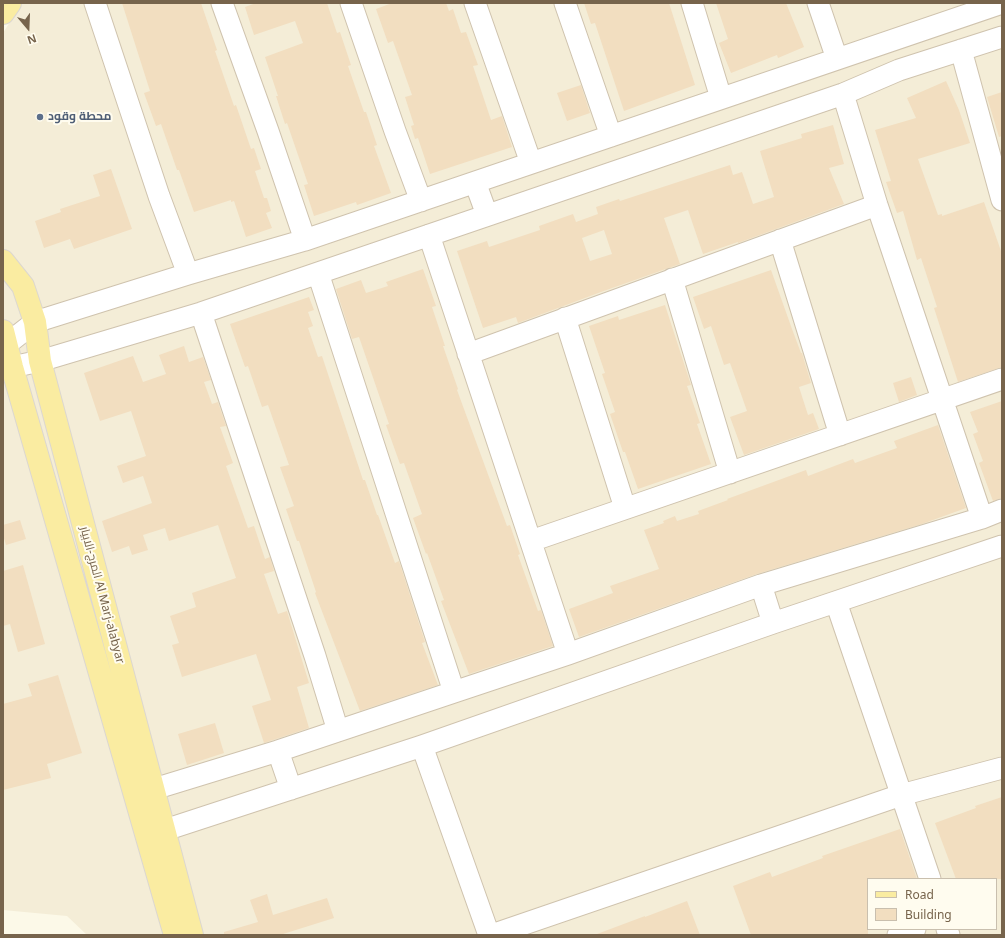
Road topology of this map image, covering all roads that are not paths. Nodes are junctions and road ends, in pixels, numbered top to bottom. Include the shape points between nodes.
1 (10, 3) edge
2 (95, 3) edge
3 (222, 3) edge
4 (351, 3) edge
5 (475, 3) edge
6 (565, 3) edge
7 (692, 3) edge
8 (818, 3) edge
9 (1002, 3) edge
10 (3, 13) edge
11 (1002, 37) edge
12 (891, 41) junction
13 (961, 50) junction
14 (837, 59) junction
15 (899, 70) junction
16 (843, 94) junction
17 (721, 98) junction
18 (612, 136) junction
19 (530, 164) junction
20 (475, 182) junction
21 (421, 200) junction
22 (1002, 200) edge
23 (877, 204) junction
24 (488, 216) junction
25 (429, 235) junction
26 (305, 240) junction
27 (780, 240) junction
28 (3, 261) edge
29 (318, 273) junction
30 (188, 274) junction
31 (672, 279) junction
32 (201, 313) junction
33 (565, 318) junction
34 (35, 322) junction
35 (5, 338) edge
36 (468, 354) junction
37 (40, 361) junction
38 (12, 367) junction
39 (1002, 380) edge
40 (942, 400) junction
41 (840, 435) junction
42 (730, 473) junction
43 (625, 508) junction
44 (1002, 510) edge
45 (982, 518) junction
46 (531, 541) junction
47 (1002, 546) edge
48 (761, 585) junction
49 (836, 602) junction
50 (773, 623) junction
51 (568, 654) junction
52 (454, 692) junction
53 (338, 731) junction
54 (422, 746) junction
55 (278, 751) junction
56 (1002, 768) edge
57 (154, 789) junction
58 (291, 789) junction
59 (901, 795) junction
60 (165, 830) junction
61 (930, 878) edge
62 (911, 930) edge
63 (174, 935) edge
64 (192, 935) edge
65 (491, 935) edge
66 (898, 935) edge

1 - 10 main road
2 - 30 street via 158,196
3 - 26 street
4 - 21 street
5 - 19 street
6 - 18 street
7 - 17 street
8 - 14 street
9 - 12 street
11 - 13 street
12 - 14 street
12 - 15 street
13 - 15 street
13 - 22 street
14 - 17 street
15 - 16 street
16 - 23 street
16 - 24 street
17 - 18 street
18 - 19 street
19 - 20 street
20 - 21 street
20 - 24 street
21 - 26 street
23 - 27 street
23 - 40 street
24 - 25 street
25 - 29 street
25 - 36 street
26 - 30 street
27 - 31 street
27 - 41 street
28 - 34 main road, المرج-الابيار Al Marj-alabyar via 23,286
29 - 32 street
29 - 52 street
30 - 34 street
31 - 33 street
31 - 42 street
32 - 37 street
32 - 53 street
33 - 36 street
33 - 43 street
34 - 35 street
34 - 37 main road, المرج-الابيار Al Marj-alabyar
35 - 38 main road, المرج-الابيار Al Marj-alabyar
36 - 46 street
37 - 38 street
37 - 57 main road, المرج-الابيار Al Marj-alabyar
38 - 63 main road, المرج-الابيار Al Marj-alabyar
39 - 40 street
40 - 41 street
40 - 45 street
41 - 42 street
42 - 43 street
43 - 46 street
44 - 45 street
45 - 48 street
46 - 51 street
47 - 49 street
48 - 50 street
48 - 51 street
49 - 50 street
49 - 59 street
50 - 54 street
51 - 52 street
52 - 53 street
53 - 55 street
54 - 58 street
54 - 65 street
55 - 57 street
55 - 58 street
56 - 59 street
57 - 60 main road, المرج-الابيار Al Marj-alabyar
58 - 60 street
59 - 61 street
59 - 65 street
60 - 64 main road, المرج-الابيار Al Marj-alabyar
62 - 66 street

